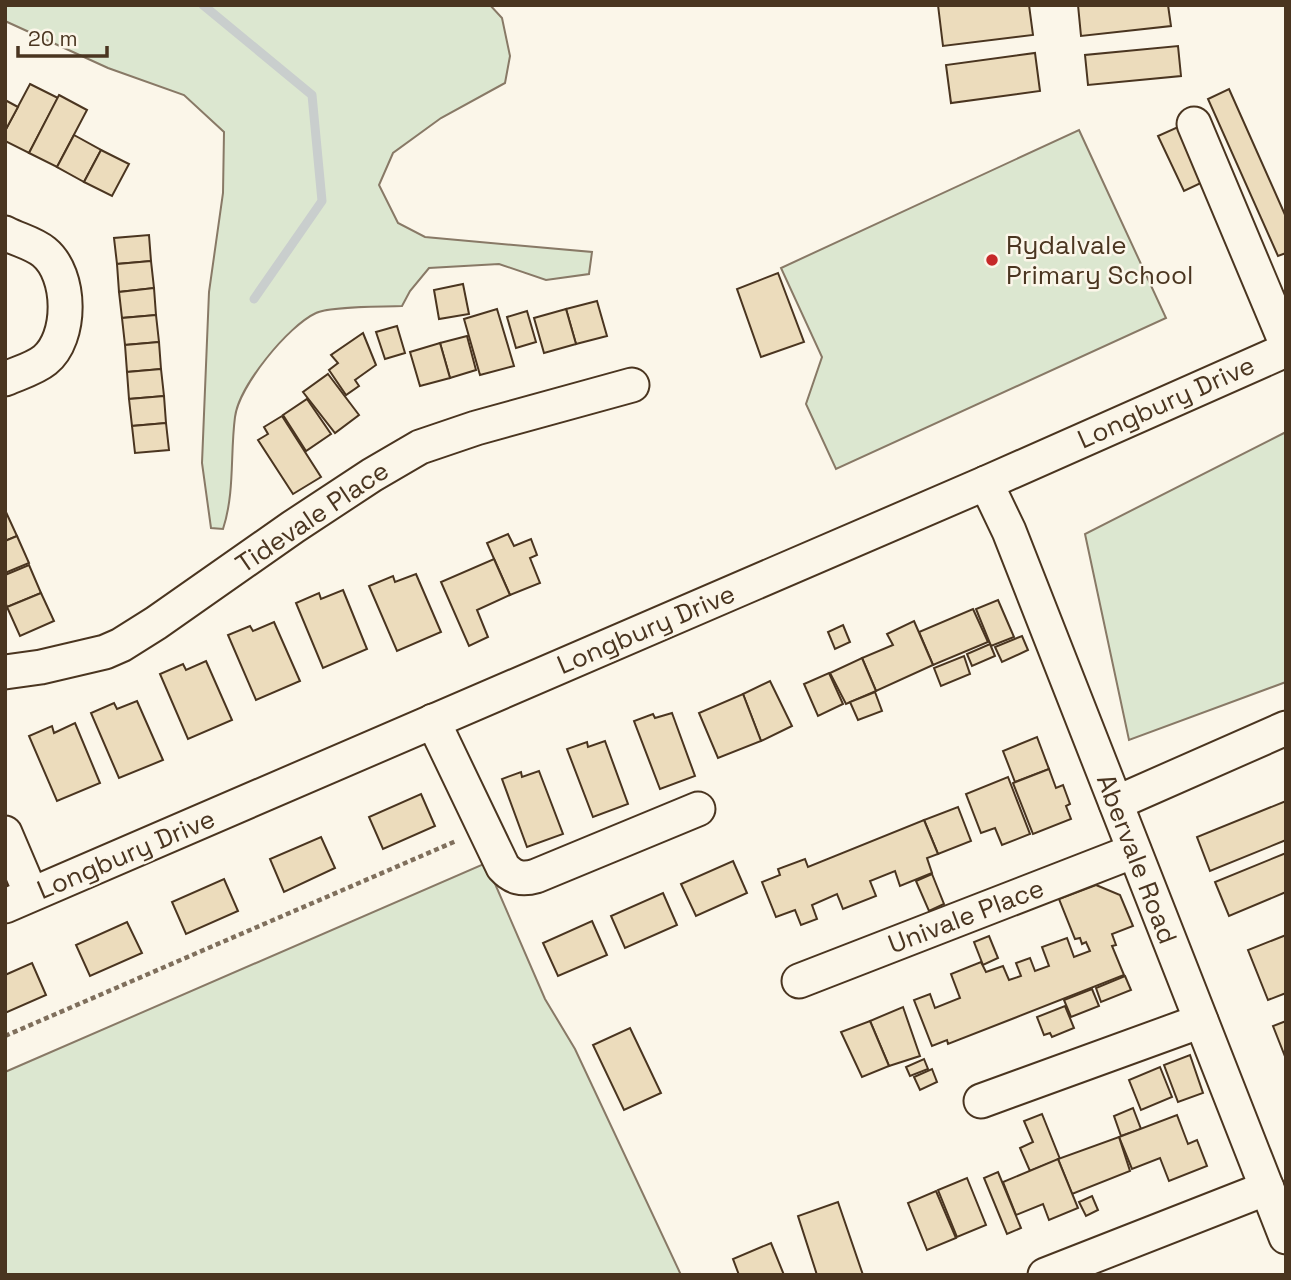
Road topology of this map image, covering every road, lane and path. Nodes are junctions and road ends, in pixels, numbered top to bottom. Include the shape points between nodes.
1 (1194, 124) dead end
2 (5, 233) edge
3 (1286, 343) edge
4 (1286, 350) edge
5 (5, 379) edge
6 (632, 384) dead end
7 (986, 482) junction
8 (5, 672) edge
9 (433, 721) junction
10 (1286, 728) edge
11 (1116, 803) junction
12 (698, 809) dead end
13 (486, 828) junction
14 (5, 833) edge
15 (1134, 851) junction
16 (18, 900) edge
17 (799, 981) dead end
18 (1201, 1021) junction
19 (5, 1036) edge
20 (981, 1101) dead end
21 (1267, 1188) junction
22 (1286, 1237) edge
23 (1045, 1275) edge

1 - 3 street
2 - 5 street via 47,254 60,273 65,316 55,350 43,362
4 - 7 street, Longbury Drive
6 - 8 street, Tidevale Place via 420,447 121,645
7 - 9 street, Longbury Drive
7 - 11 street, Abervale Road
9 - 13 street
9 - 16 street, Longbury Drive
10 - 11 street
11 - 15 street, Abervale Road
12 - 13 street via 524,879 503,867
13 - 19 path
14 - 16 street
15 - 17 street, Univale Place
15 - 18 street, Abervale Road
18 - 20 street
18 - 21 street, Abervale Road
21 - 22 street, Abervale Road
21 - 23 street

